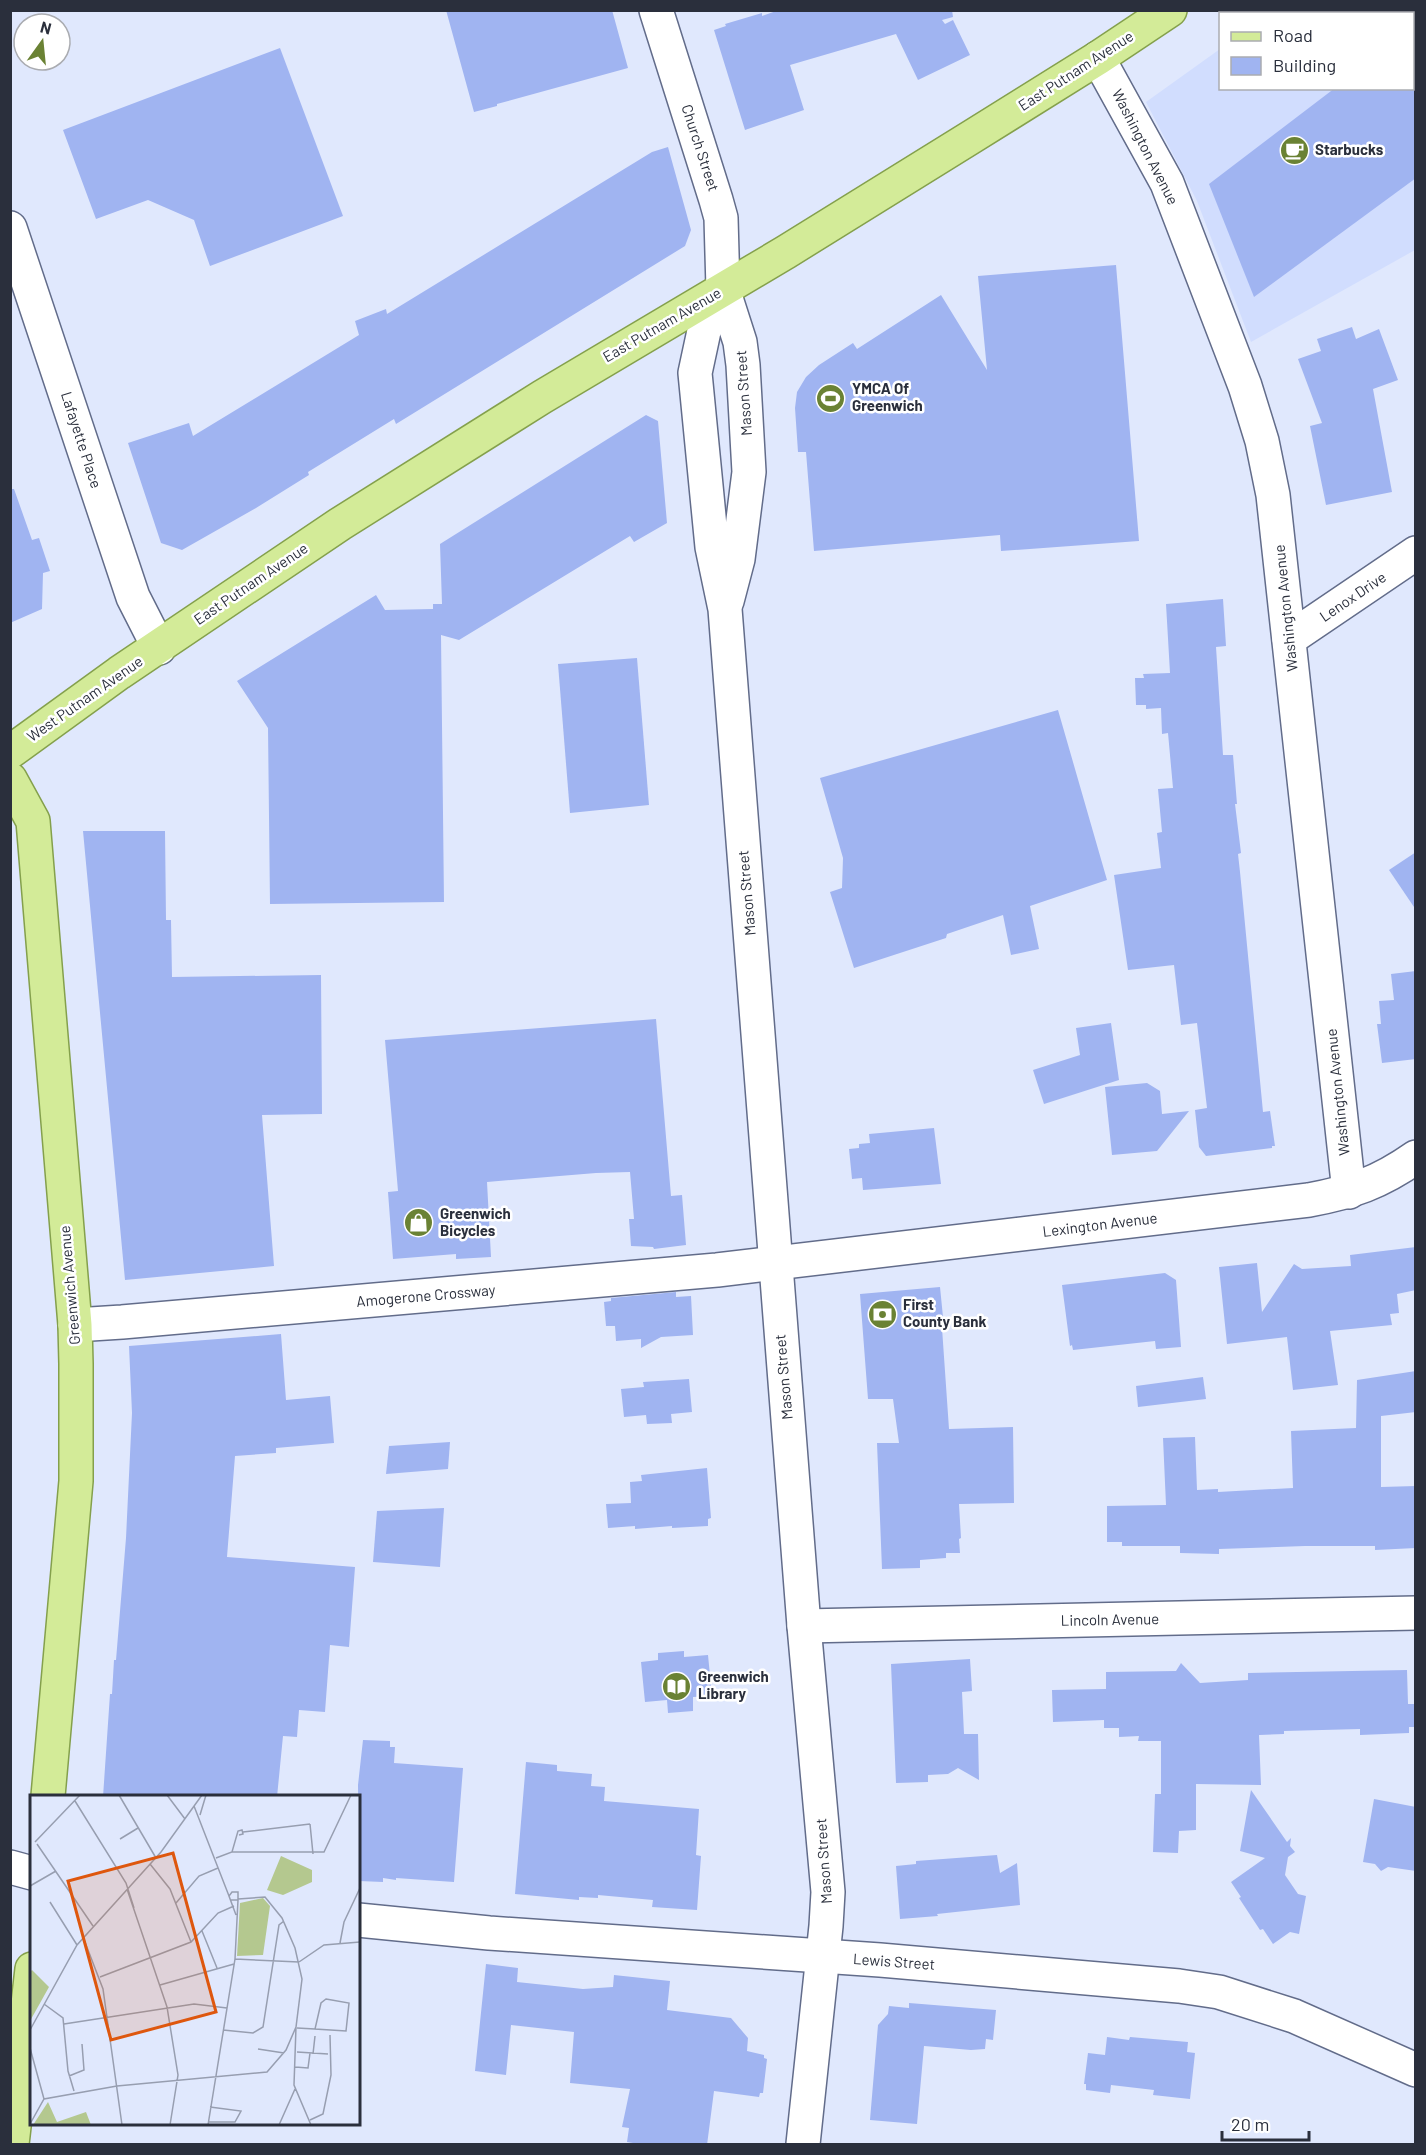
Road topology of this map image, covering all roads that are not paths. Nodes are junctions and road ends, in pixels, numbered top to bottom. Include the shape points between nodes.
1 (656, 10) edge
2 (1170, 10) edge
3 (1098, 58) junction
4 (10, 228) edge
5 (723, 289) junction
6 (1416, 553) edge
7 (725, 609) junction
8 (1289, 639) junction
9 (159, 648) junction
10 (10, 752) edge
11 (10, 779) edge
12 (1416, 1157) edge
13 (1349, 1192) junction
14 (776, 1263) junction
15 (75, 1325) junction
16 (1416, 1613) edge
17 (804, 1626) junction
18 (48, 1795) edge
19 (10, 1867) edge
20 (30, 1873) edge
21 (360, 1920) edge
22 (823, 1957) junction
23 (30, 1987) edge
24 (1416, 2070) edge
25 (12, 2145) edge
26 (803, 2145) edge

1 - 5 street, Church Street via 719,209
2 - 3 main road, East Putnam Avenue
3 - 5 main road, East Putnam Avenue
3 - 8 street, Washington Avenue via 1167,183 1245,386 1273,495
4 - 9 street, Lafayette Place via 133,597
5 - 7 street, Mason Street via 740,342 749,472 738,559
5 - 7 street, Mason Street via 704,331 695,373 712,547
5 - 9 main road, East Putnam Avenue via 340,524
6 - 8 street, Lenox Drive
7 - 14 street, Mason Street
8 - 13 street, Washington Avenue
9 - 10 main road, West Putnam Avenue
11 - 15 main road, Greenwich Avenue via 33,820
12 - 13 street, Lexington Avenue via 1382,1179
13 - 14 street, Lexington Avenue via 1309,1200
14 - 15 street, Amogerone Crossway via 564,1285
14 - 17 street, Mason Street
15 - 18 main road, Greenwich Avenue via 76,1481
16 - 17 street, Lincoln Avenue
17 - 22 street, Mason Street via 828,1892
19 - 20 street
21 - 22 street, Lewis Street
22 - 24 street, Lewis Street via 1219,1992 1294,2016
22 - 26 street, Mason Street
23 - 25 main road

